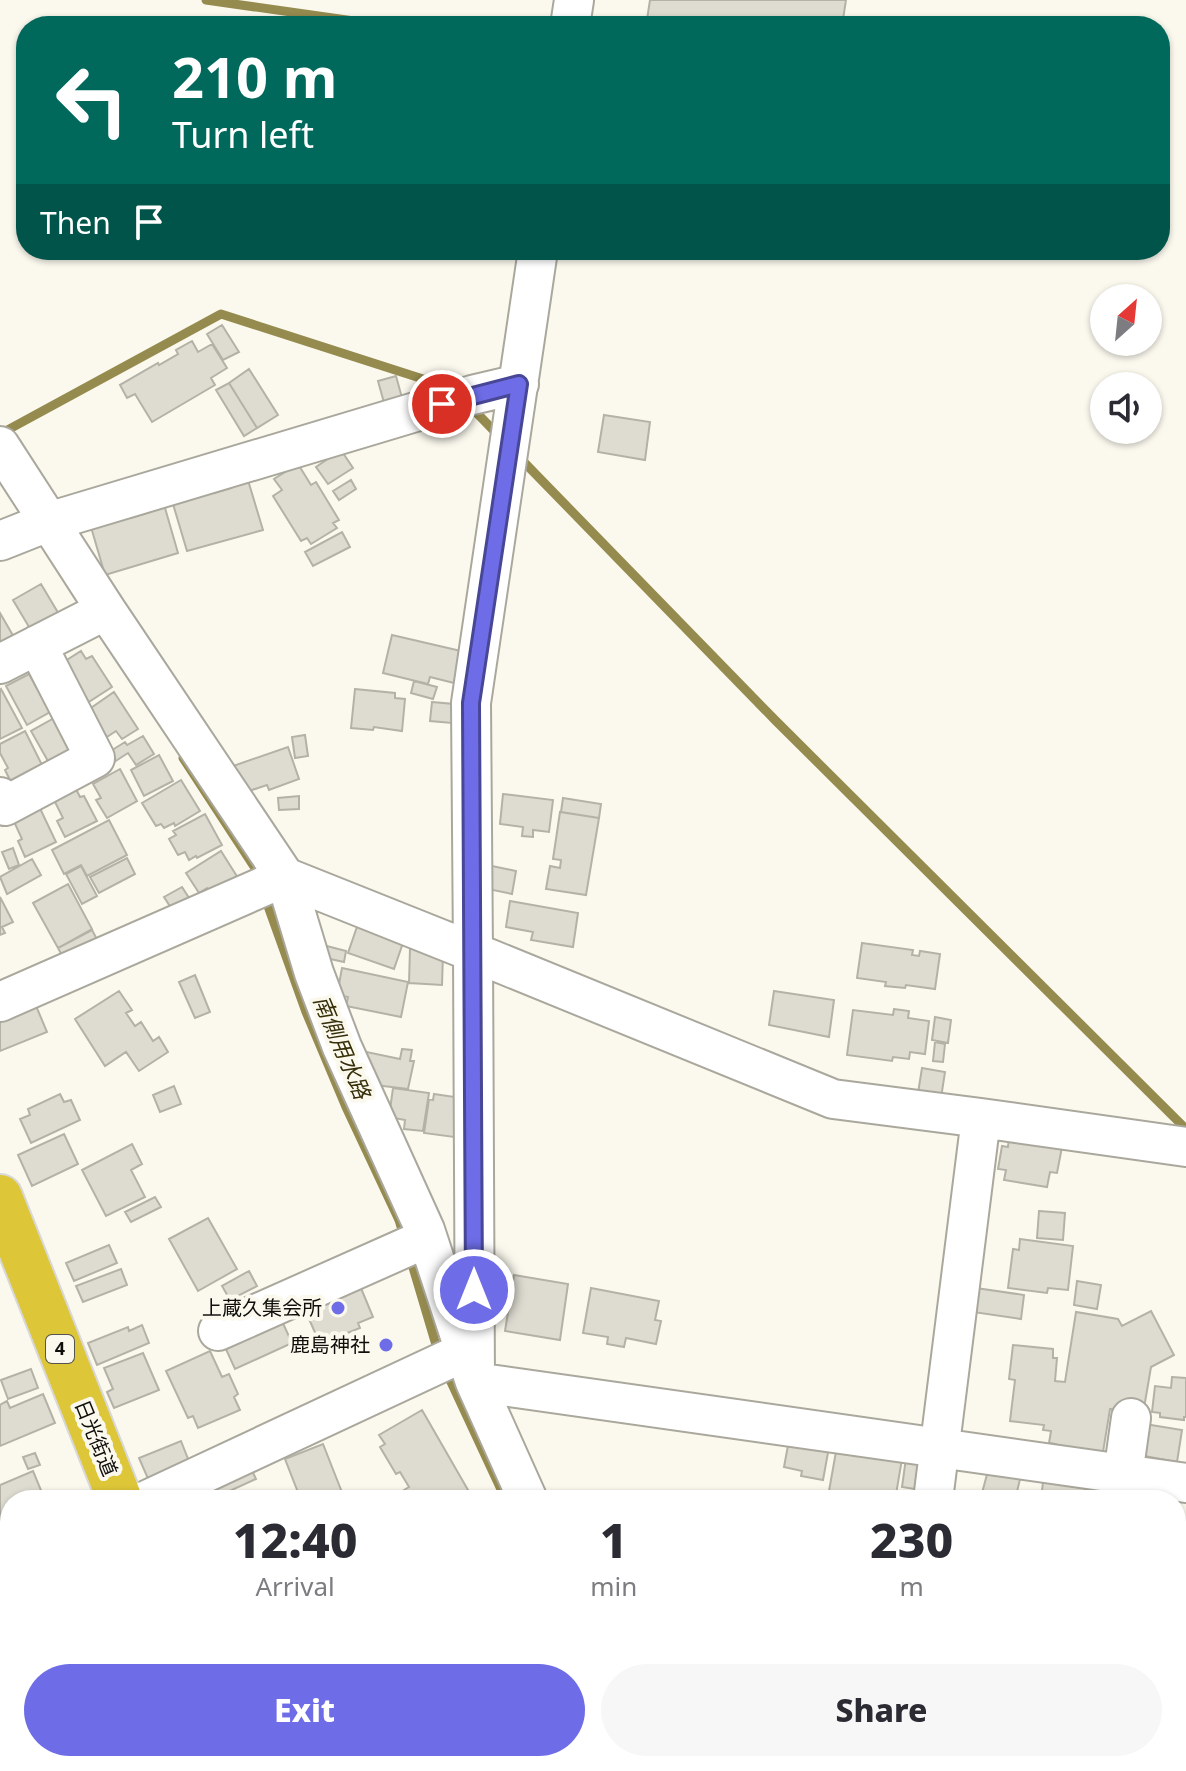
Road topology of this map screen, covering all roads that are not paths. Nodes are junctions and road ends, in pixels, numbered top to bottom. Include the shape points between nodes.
1 (537, 260) edge
2 (519, 384) junction
3 (0, 446) edge
4 (48, 522) junction
5 (0, 541) edge
6 (106, 610) junction
7 (37, 645) junction
8 (0, 664) edge
9 (0, 797) edge
10 (270, 884) junction
11 (473, 952) junction
12 (0, 1002) edge
13 (981, 1118) junction
14 (1186, 1147) edge
15 (0, 1197) edge
16 (412, 1245) junction
17 (218, 1331) dead end
18 (453, 1366) junction
19 (1131, 1418) dead end
20 (940, 1448) junction
21 (1115, 1483) edge
22 (1186, 1483) edge
23 (116, 1490) edge
24 (170, 1490) edge
25 (522, 1490) edge
26 (934, 1490) edge

1 - 2 street
2 - 4 street
2 - 11 street via 471,703
3 - 4 street
4 - 5 street
4 - 6 street
6 - 7 street
6 - 10 street
7 - 8 street
7 - 9 street via 95,758 5,806
10 - 11 street
10 - 12 street
10 - 16 street via 314,973
11 - 13 street via 833,1099
11 - 18 street
13 - 14 street
13 - 20 street
15 - 23 highway, 日光街道 / 4
16 - 17 street
16 - 18 street
18 - 20 street
18 - 24 street
18 - 25 street
19 - 21 street
20 - 21 street
20 - 26 street
21 - 22 street

